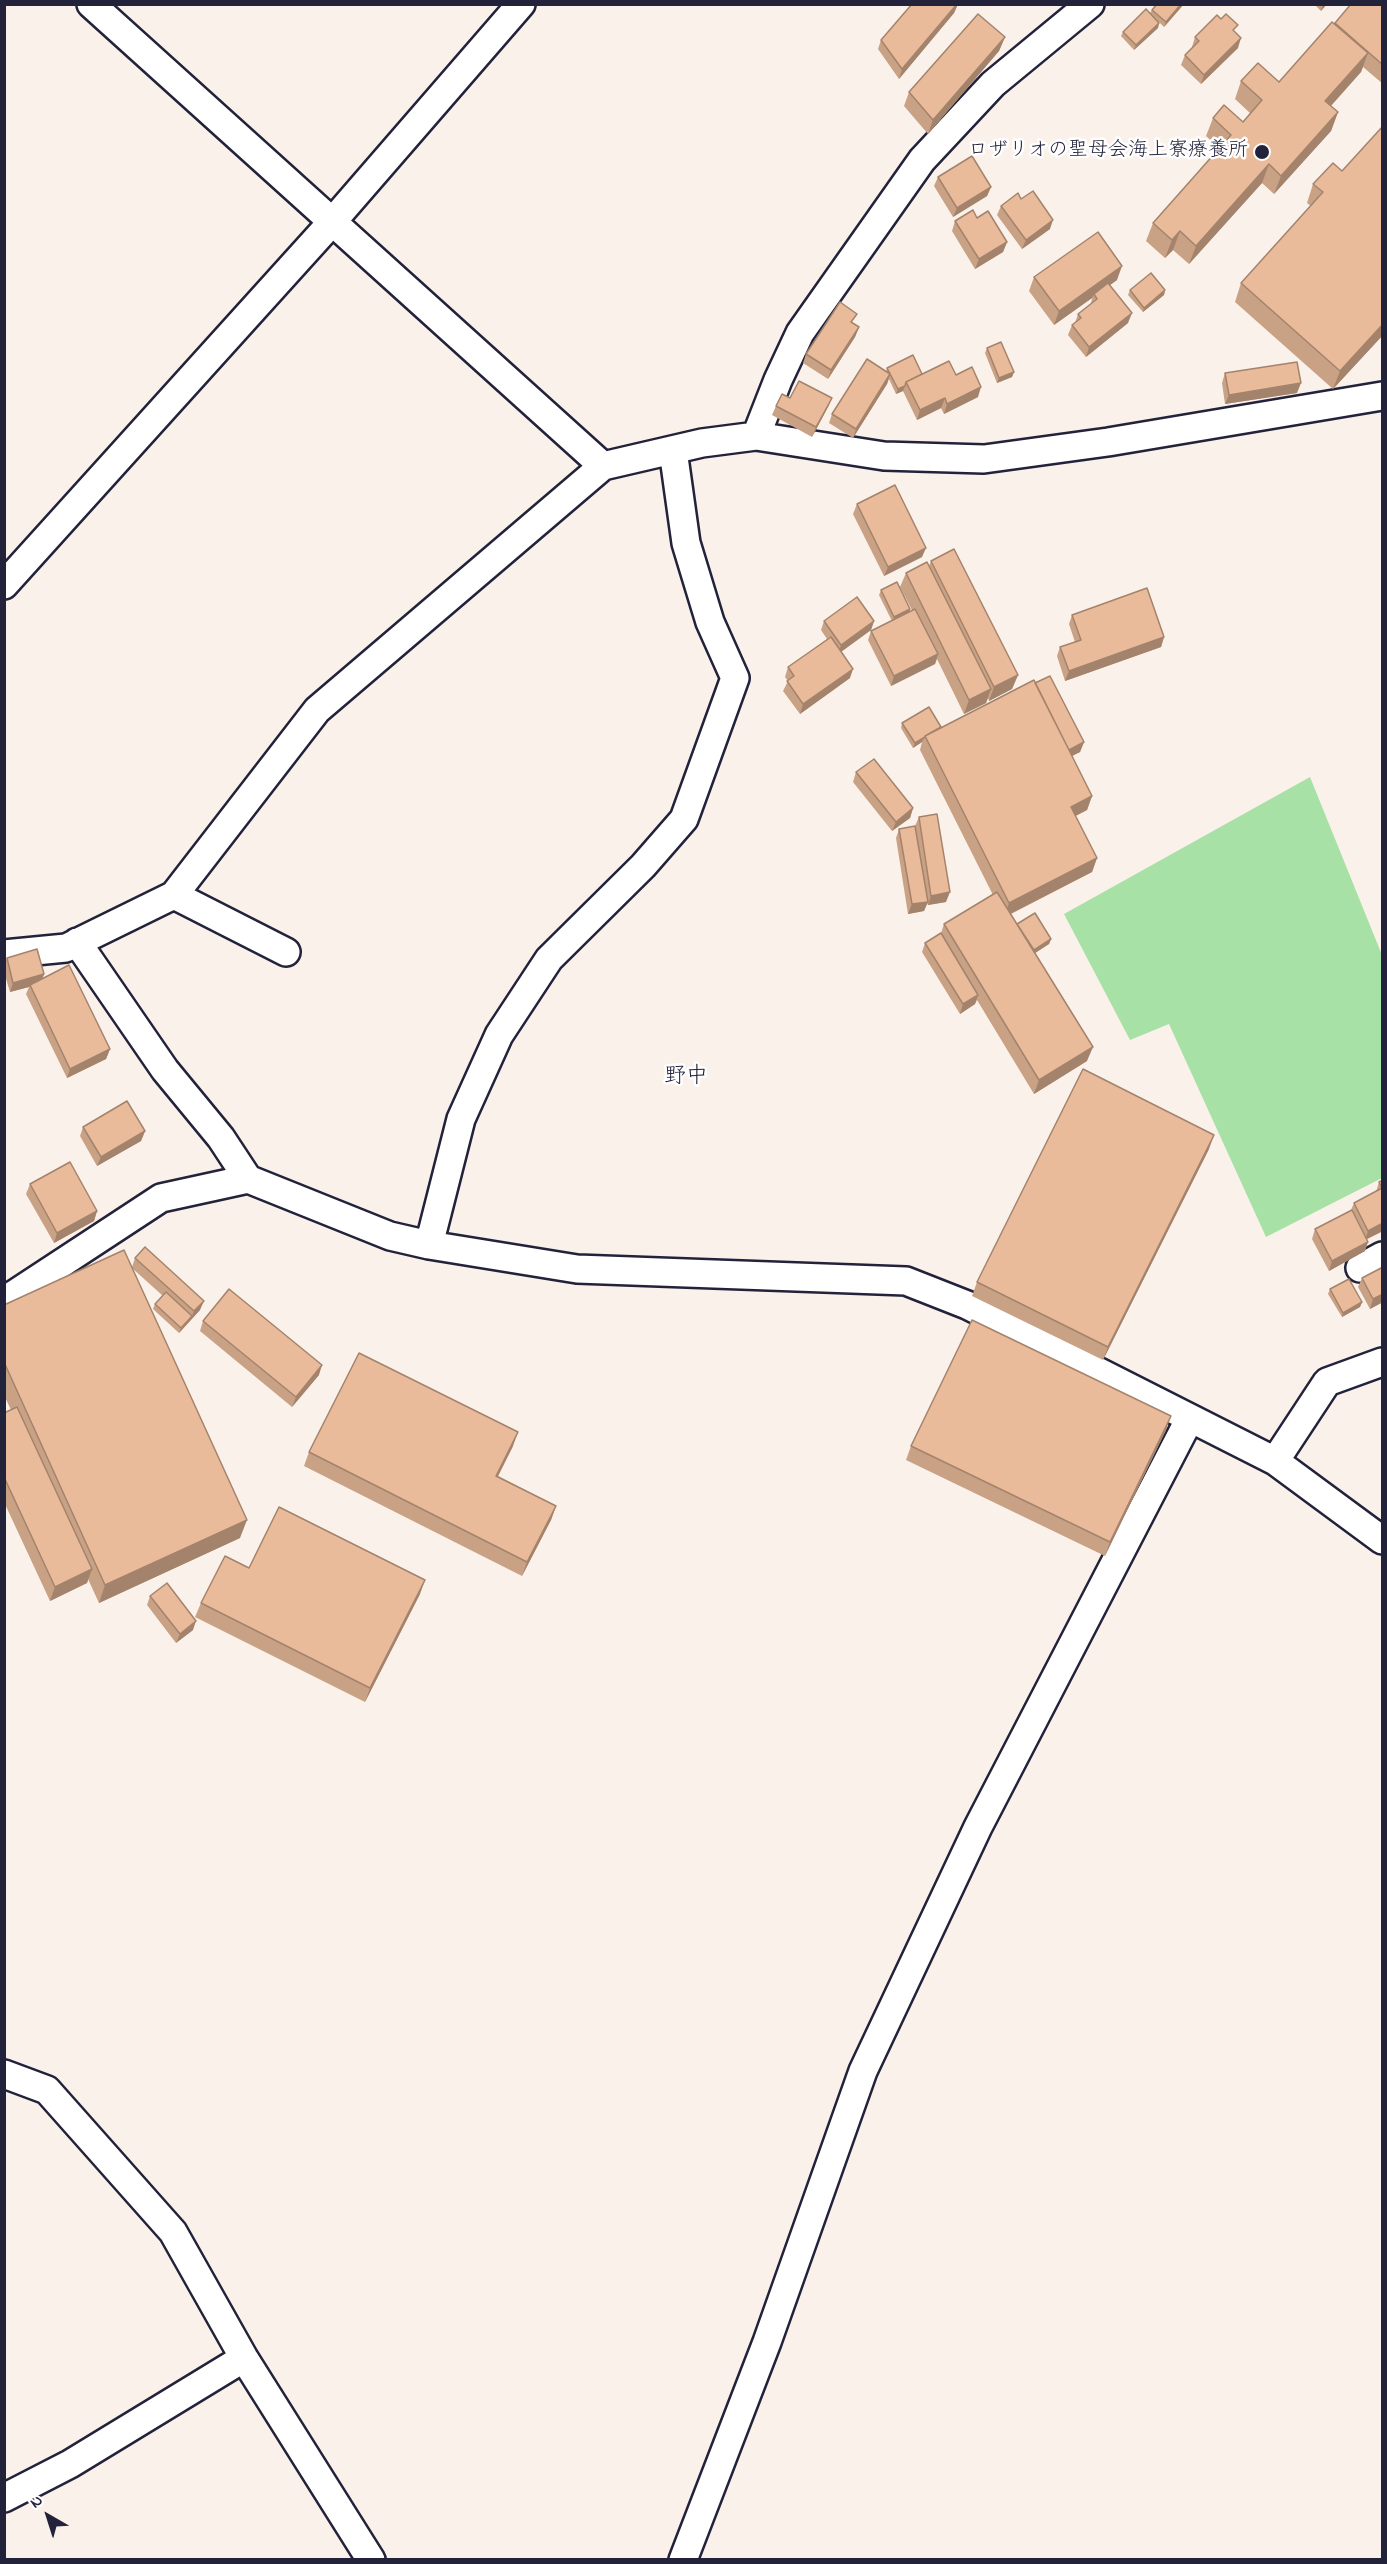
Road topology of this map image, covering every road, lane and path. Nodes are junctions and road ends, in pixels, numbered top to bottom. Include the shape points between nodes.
1 (91, 4) edge
2 (521, 4) edge
3 (1090, 4) edge
4 (332, 222) junction
5 (1383, 396) edge
6 (756, 436) junction
7 (673, 450) junction
8 (603, 466) junction
9 (4, 585) edge
10 (174, 895) junction
11 (77, 942) junction
12 (286, 952) dead end
13 (4, 954) edge
14 (248, 1179) junction
15 (429, 1245) junction
16 (4, 1301) edge
17 (1383, 1362) edge
18 (1190, 1418) junction
19 (1275, 1461) junction
20 (1383, 1540) edge
21 (4, 2074) edge
22 (244, 2358) junction
23 (4, 2498) edge
24 (371, 2559) edge
25 (683, 2559) edge

1 - 4 street
2 - 4 street
3 - 6 street via 993,84 922,160 800,333
4 - 8 street
4 - 9 street
5 - 6 street via 984,459 884,456
6 - 7 street
7 - 8 street
7 - 15 street via 686,543 710,622 735,678 684,819 643,866 549,959 499,1035 461,1119
8 - 10 street via 317,710
10 - 11 street
10 - 12 street
11 - 13 street via 66,948
11 - 14 street via 165,1070 221,1138
14 - 15 street via 390,1236
14 - 16 street via 161,1198
15 - 18 street via 577,1269 906,1281 967,1305
17 - 19 street via 1327,1382
18 - 19 street
18 - 25 street via 978,1827 863,2071 767,2343
19 - 20 street
21 - 22 street via 47,2091 173,2232
22 - 23 street via 70,2464
22 - 24 street

